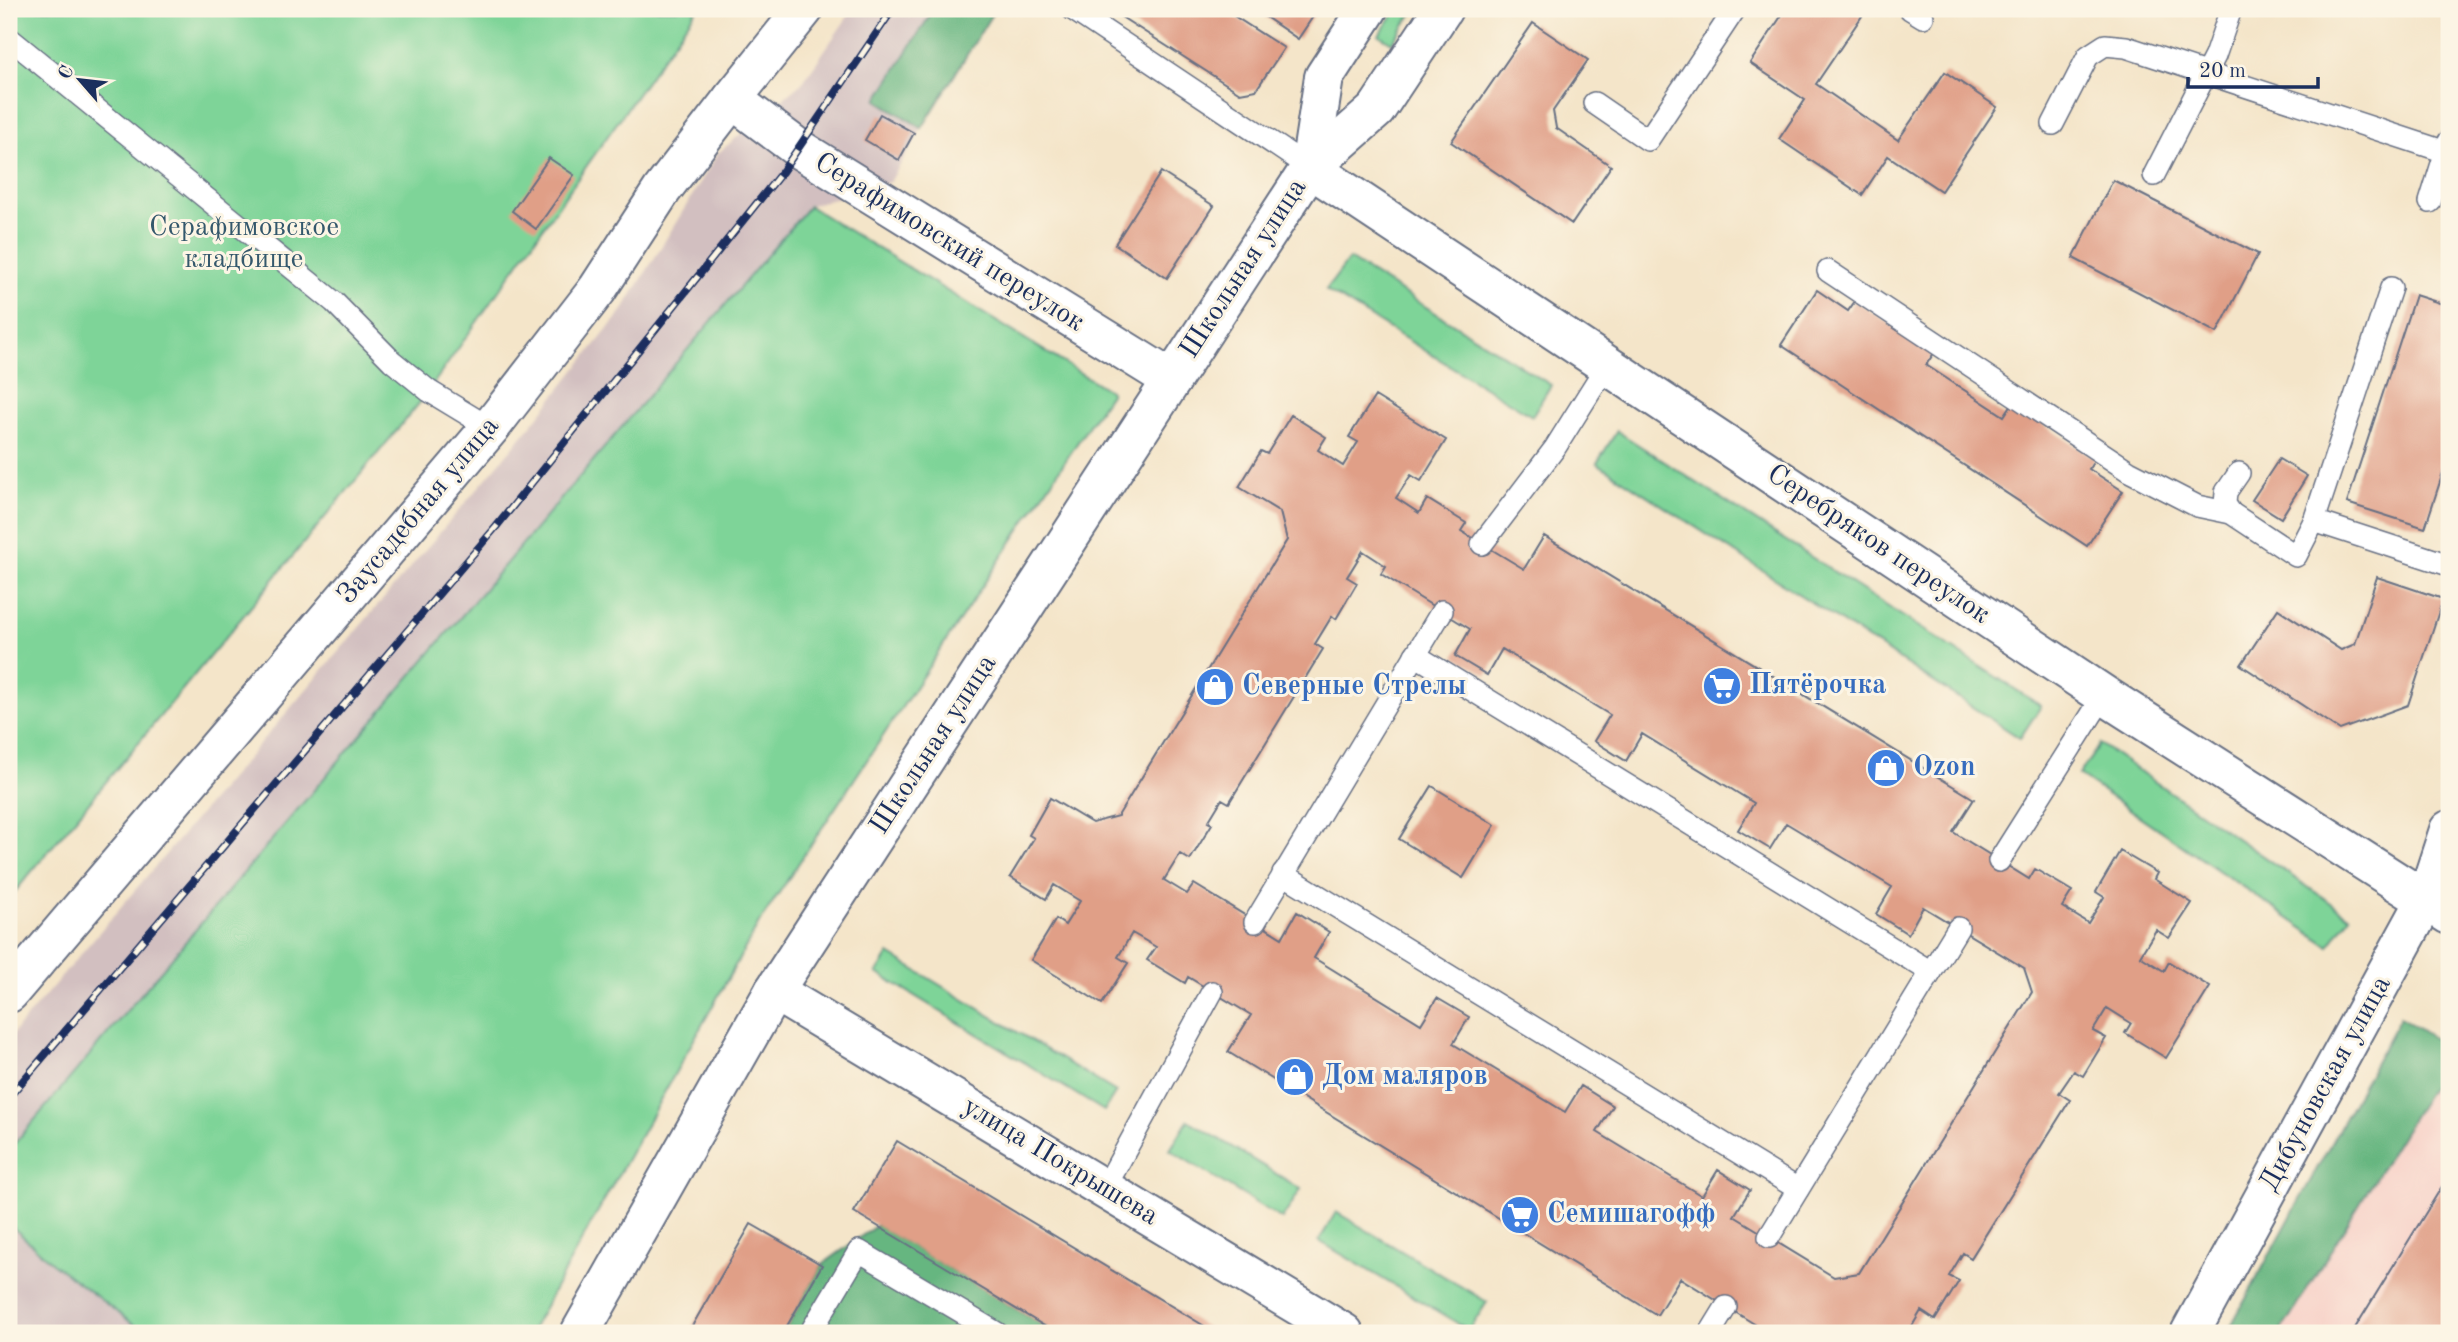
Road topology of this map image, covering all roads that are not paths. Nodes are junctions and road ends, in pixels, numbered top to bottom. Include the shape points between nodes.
1 (804, 9) edge
2 (1072, 9) edge
3 (1368, 9) edge
4 (1443, 9) edge
5 (1735, 9) edge
6 (2231, 9) edge
7 (9, 38) edge
8 (2206, 74) junction
9 (732, 99) junction
10 (1594, 103) dead end
11 (2053, 124) dead end
12 (2448, 147) edge
13 (1310, 168) junction
14 (2154, 175) dead end
15 (2430, 202) dead end
16 (1828, 271) dead end
17 (2391, 288) dead end
18 (1607, 365) junction
19 (1172, 380) junction
20 (490, 428) junction
21 (2239, 473) dead end
22 (2231, 513) junction
23 (2314, 521) junction
24 (1482, 544) dead end
25 (2449, 565) edge
26 (1442, 611) dead end
27 (1415, 655) junction
28 (2104, 695) junction
29 (2449, 830) edge
30 (1999, 861) dead end
31 (1283, 874) junction
32 (2438, 908) edge
33 (1255, 922) dead end
34 (1958, 928) dead end
35 (1931, 972) junction
36 (774, 991) junction
37 (1212, 992) dead end
38 (9, 993) edge
39 (1105, 1188) junction
40 (1798, 1189) junction
41 (1769, 1237) dead end
42 (1726, 1307) dead end
43 (580, 1333) edge
44 (810, 1333) edge
45 (997, 1333) edge
46 (1344, 1333) edge
47 (1710, 1333) edge
48 (2190, 1333) edge

1 - 9 street, Заусадебная улица
2 - 13 lane
3 - 13 street, Школьная улица via 1324,77
4 - 13 street, Школьная улица via 1376,110
5 - 10 lane via 1648,140
6 - 8 lane
7 - 20 lane via 334,302 429,391
8 - 11 lane via 2126,47 2105,45 2088,56
8 - 12 lane
8 - 14 lane
9 - 19 street, Серафимовский переулок via 799,149
9 - 20 street, Заусадебная улица via 662,190 597,290
12 - 15 lane
13 - 18 street, Серебряков переулок
13 - 19 street, Школьная улица
16 - 22 lane via 2129,471 2197,506
17 - 23 lane
18 - 24 lane via 1555,448
18 - 28 street, Серебряков переулок
19 - 36 street, Школьная улица
20 - 38 street, Заусадебная улица
21 - 22 lane via 2226,492 2224,504
22 - 23 lane via 2296,556
23 - 25 lane
26 - 27 lane
27 - 31 lane
27 - 35 lane
28 - 30 lane
28 - 32 street, Серебряков переулок
29 - 32 street, Дибуновская улица
31 - 33 lane
31 - 40 lane
32 - 48 street, Дибуновская улица
34 - 35 lane
35 - 40 lane
36 - 39 street, улица Покрышева
36 - 43 street, Школьная улица
37 - 39 lane
39 - 46 street, улица Покрышева
40 - 41 lane
42 - 47 lane
44 - 45 lane via 859,1251

